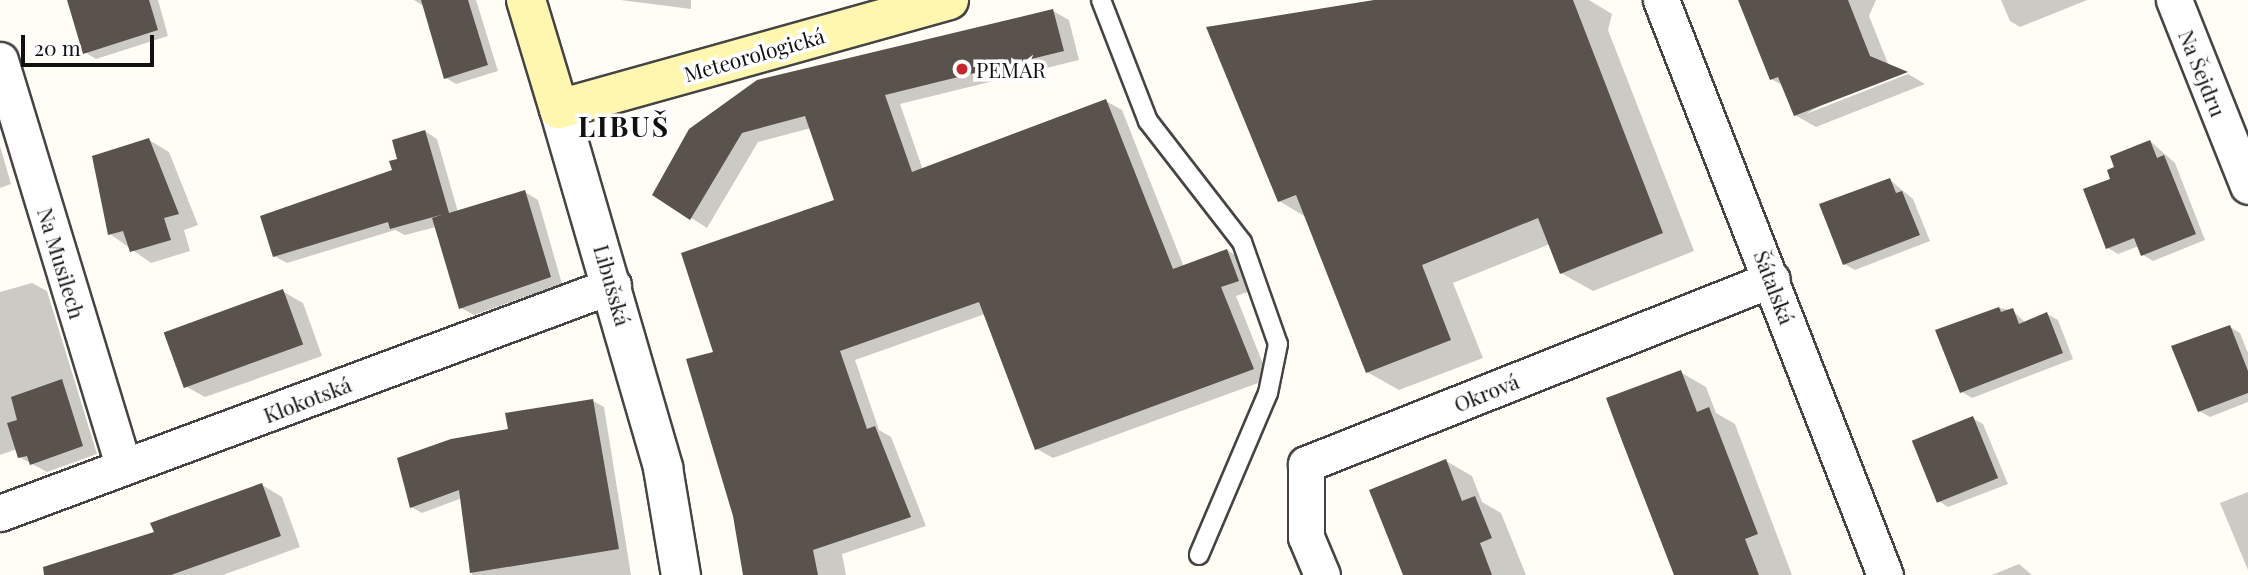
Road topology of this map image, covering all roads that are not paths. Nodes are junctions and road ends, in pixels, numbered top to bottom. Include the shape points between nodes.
1 (526, 0) edge
2 (949, 0) edge
3 (1101, 0) edge
4 (1661, 0) edge
5 (2174, 0) edge
6 (0, 60) edge
7 (559, 109) junction
8 (2248, 186) edge
9 (1772, 279) junction
10 (613, 285) junction
11 (124, 467) junction
12 (0, 513) edge
13 (1199, 555) dead end
14 (681, 575) edge
15 (1322, 575) edge
16 (1885, 575) edge

1 - 7 main road, Libušská
2 - 7 main road, Meteorologická
3 - 13 lane via 1148,121 1242,242 1278,344 1268,393
4 - 9 street, Šátalská
5 - 8 street, Na Šejdru
6 - 11 street, Na Musilech
7 - 10 street, Libušská
9 - 15 street, Okrová via 1306,464 1306,537
9 - 16 street, Šátalská
10 - 11 street, Klokotská
10 - 14 street, Libušská via 663,468
11 - 12 street, Klokotská

